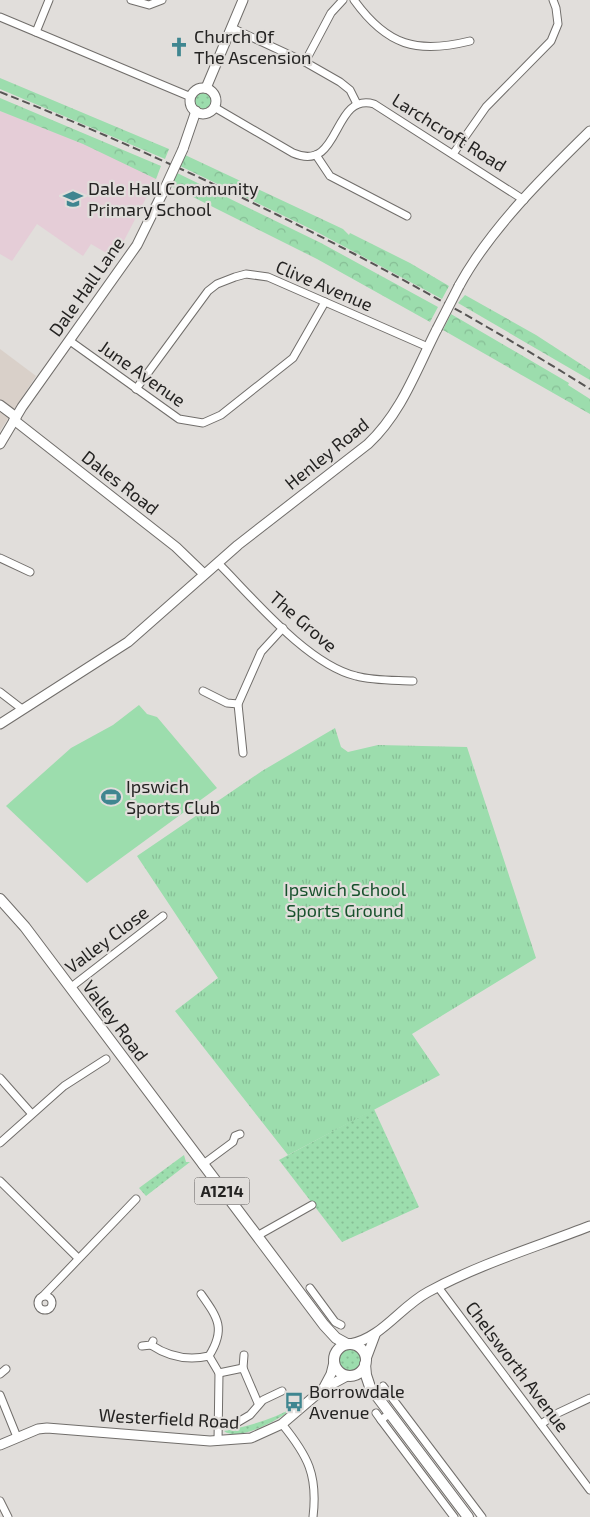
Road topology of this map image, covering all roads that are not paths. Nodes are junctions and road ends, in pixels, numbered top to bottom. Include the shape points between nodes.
1 (49, 0) edge
2 (131, 0) edge
3 (162, 0) edge
4 (243, 0) edge
5 (343, 0) edge
6 (354, 0) edge
7 (553, 0) edge
8 (0, 17) edge
9 (232, 28) junction
10 (36, 32) junction
11 (470, 41) dead end
12 (305, 62) junction
13 (206, 88) junction
14 (190, 97) junction
15 (357, 104) junction
16 (214, 107) junction
17 (196, 111) junction
18 (590, 131) edge
19 (454, 154) junction
20 (316, 155) junction
21 (524, 200) junction
22 (407, 216) dead end
23 (325, 302) junction
24 (70, 342) junction
25 (428, 347) junction
26 (136, 389) junction
27 (0, 405) edge
28 (15, 419) junction
29 (0, 444) edge
30 (0, 558) edge
31 (218, 562) junction
32 (30, 572) dead end
33 (204, 574) junction
34 (283, 628) junction
35 (413, 681) dead end
36 (203, 690) dead end
37 (0, 692) edge
38 (238, 704) junction
39 (22, 709) junction
40 (0, 724) edge
41 (243, 753) dead end
42 (0, 899) edge
43 (163, 916) dead end
44 (70, 988) junction
45 (106, 1059) dead end
46 (0, 1078) edge
47 (31, 1113) junction
48 (236, 1133) dead end
49 (0, 1143) edge
50 (202, 1165) junction
51 (0, 1181) edge
52 (136, 1199) dead end
53 (312, 1204) dead end
54 (590, 1226) edge
55 (257, 1236) junction
56 (78, 1258) junction
57 (438, 1287) junction
58 (201, 1293) dead end
59 (43, 1296) dead end
60 (304, 1298) junction
61 (332, 1319) junction
62 (341, 1325) dead end
63 (325, 1327) junction
64 (375, 1335) junction
65 (349, 1344) junction
66 (142, 1346) dead end
67 (244, 1355) dead end
68 (209, 1356) junction
69 (334, 1360) junction
70 (366, 1362) junction
71 (243, 1368) junction
72 (218, 1373) junction
73 (349, 1376) junction
74 (383, 1386) dead end
75 (370, 1387) junction
76 (323, 1389) junction
77 (282, 1391) dead end
78 (0, 1395) edge
79 (390, 1395) junction
80 (590, 1398) edge
81 (382, 1402) junction
82 (258, 1403) junction
83 (376, 1413) dead end
84 (390, 1413) junction
85 (381, 1420) junction
86 (282, 1424) junction
87 (541, 1424) junction
88 (232, 1425) dead end
89 (17, 1437) junction
90 (218, 1441) junction
91 (0, 1446) edge
92 (419, 1452) junction
93 (410, 1458) junction
94 (454, 1480) junction
95 (445, 1487) junction
96 (590, 1490) edge
97 (0, 1501) edge
98 (8, 1517) edge
99 (313, 1517) edge
100 (454, 1517) edge
101 (468, 1517) edge
102 (482, 1517) edge

1 - 10 street
2 - 3 street via 149,5
4 - 9 street
5 - 12 street via 331,13
6 - 11 street via 376,25 406,43 443,48
7 - 19 street via 558,16 554,37 486,107
8 - 10 street
9 - 12 street
9 - 13 street
10 - 14 street
12 - 15 street via 346,86
13 - 14 street via 195,90
13 - 16 street via 214,96
14 - 17 street via 191,106
15 - 19 street, Larchcroft Road via 366,102 379,106
15 - 20 street via 345,115 328,147
16 - 17 street via 204,113
16 - 20 street via 293,153
17 - 24 street, Dale Hall Lane, bridge via 183,150 137,245
18 - 21 street, Henley Road
19 - 21 street, Larchcroft Road
20 - 22 street via 330,176
21 - 25 street, Henley Road, bridge via 484,248
23 - 25 street, Clive Avenue
23 - 26 street, Clive Avenue via 268,277 246,274 225,280 208,291
23 - 26 street, June Avenue via 293,358 213,420 196,423 179,419
24 - 26 street, June Avenue
24 - 28 street, Dale Hall Lane
25 - 31 street, Henley Road via 403,401 379,433
27 - 28 street, Dales Road
28 - 29 street, Dale Hall Lane
28 - 33 street, Dales Road via 176,547
30 - 32 street
31 - 33 street, Henley Road
31 - 34 street, The Grove
33 - 39 street, Henley Road via 128,642
34 - 35 street, The Grove via 323,663 347,673
34 - 38 street via 256,660
36 - 38 street via 227,703
37 - 39 street
38 - 41 street
39 - 40 street, Henley Road
42 - 44 main road, Valley Road / A1214 via 16,915
43 - 44 street, Valley Close
44 - 50 main road, Valley Road / A1214
45 - 47 street via 64,1086
46 - 47 street
47 - 49 street
48 - 50 street via 233,1142
50 - 55 main road, Valley Road / A1214
51 - 56 street
52 - 56 street
53 - 55 street
54 - 57 street
55 - 60 main road, Valley Road / A1214
56 - 59 street
57 - 64 street via 411,1304
57 - 87 street, Chelsworth Avenue
58 - 68 street via 219,1326 218,1341
60 - 61 street via 311,1290
60 - 63 main road, Valley Road / A1214
61 - 62 street
61 - 63 street
63 - 65 main road, Valley Road / A1214
63 - 69 main road, Valley Road / A1214
64 - 65 street
64 - 70 street
65 - 69 main road via 338,1349
65 - 70 main road via 362,1350
66 - 68 street via 152,1343 178,1358
67 - 71 street
68 - 72 street
69 - 73 main road via 338,1371
69 - 76 street, Westerfield Road
70 - 73 main road via 360,1373
70 - 75 main road
71 - 72 street
71 - 82 street
72 - 90 street
73 - 75 main road via 361,1379
73 - 76 street, Westerfield Road
74 - 79 street
75 - 81 main road
76 - 86 street, Westerfield Road
77 - 82 street
78 - 89 street
79 - 81 street
79 - 94 street
80 - 87 street
81 - 84 main road
82 - 88 street via 250,1415
83 - 85 street
84 - 85 street
84 - 92 main road
85 - 93 street
86 - 90 street, Westerfield Road via 251,1438
86 - 99 street via 310,1466 315,1491
87 - 96 street, Chelsworth Avenue
89 - 90 street, Westerfield Road via 48,1428
89 - 91 street, Westerfield Road
92 - 93 street
92 - 95 main road
93 - 100 street
94 - 95 street
94 - 102 street
95 - 101 main road
97 - 98 street

